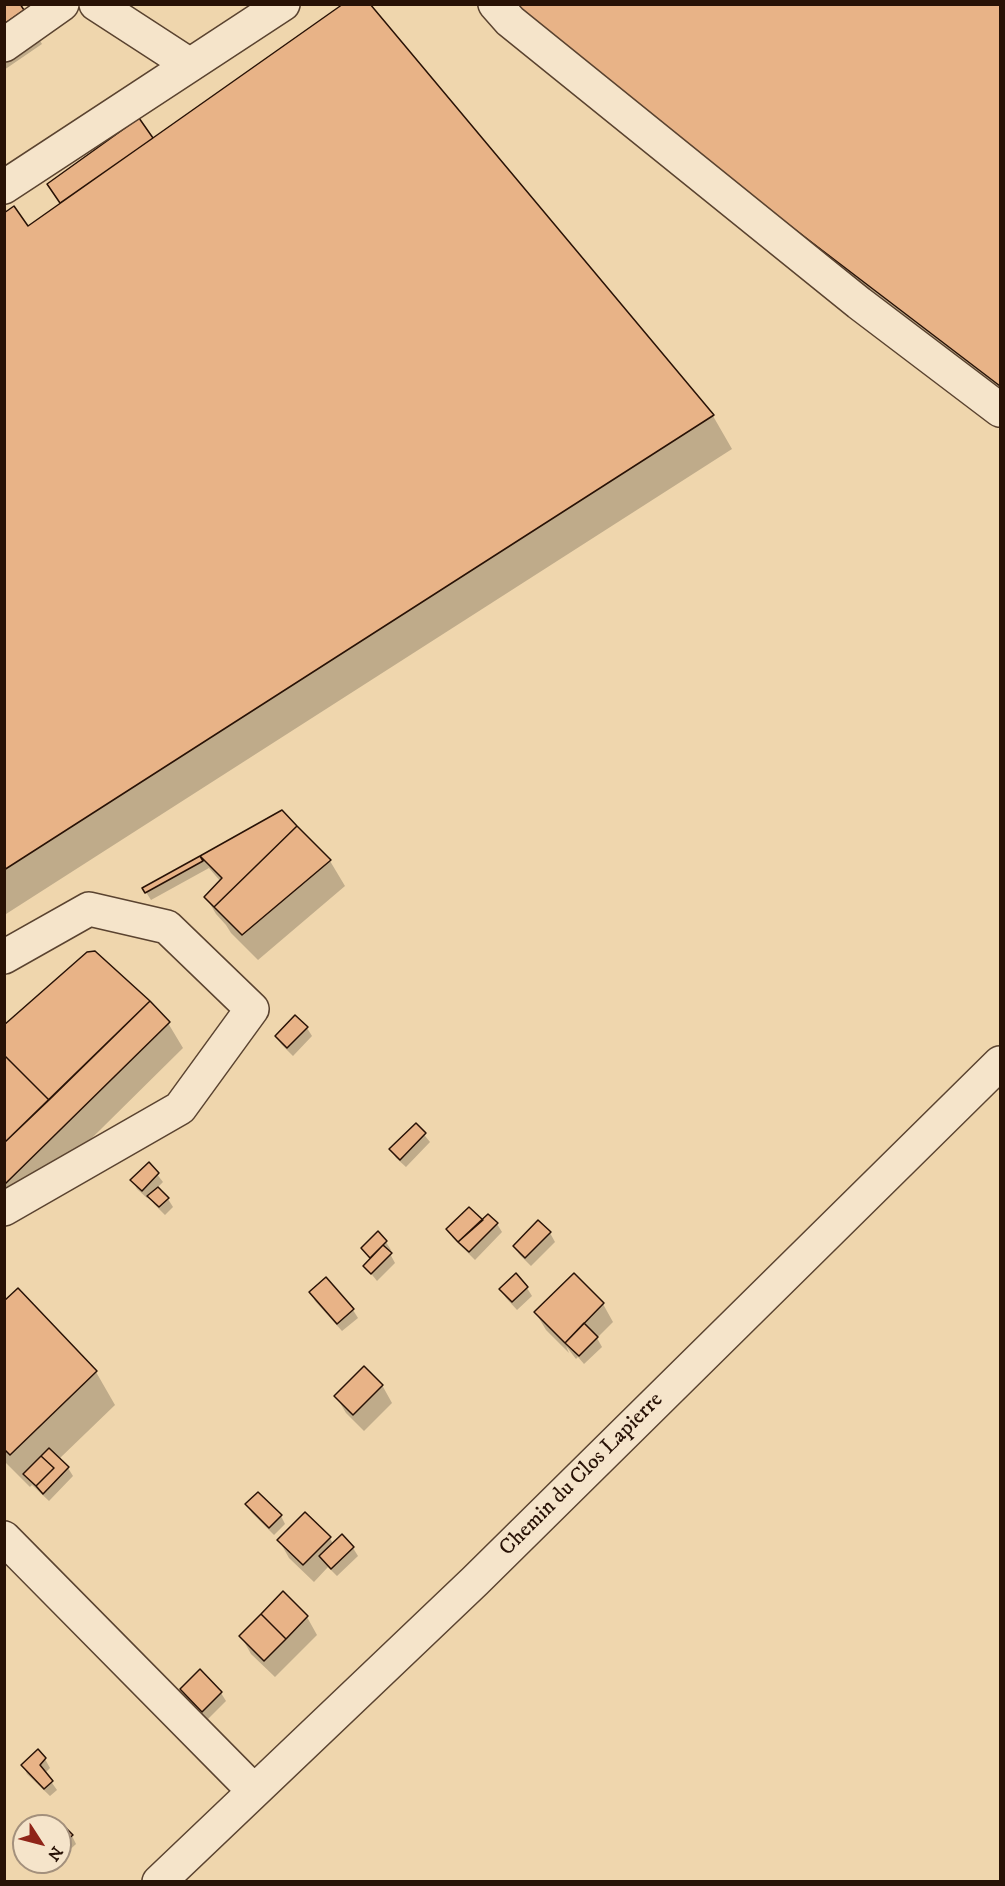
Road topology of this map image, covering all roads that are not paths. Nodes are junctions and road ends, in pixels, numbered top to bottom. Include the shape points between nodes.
1 (62, 4) edge
2 (96, 4) edge
3 (284, 4) edge
4 (495, 4) edge
5 (4, 45) edge
6 (190, 65) junction
7 (4, 187) edge
8 (1000, 410) edge
9 (4, 957) edge
10 (1000, 1063) edge
11 (4, 1209) edge
12 (4, 1538) edge
13 (254, 1791) junction
14 (159, 1881) edge

1 - 5 street
2 - 6 street
3 - 6 street
4 - 8 street via 510,21 859,303
6 - 7 street
9 - 11 street via 89,909 167,927 252,1009 180,1108
10 - 13 street, Chemin du Clos Lapierre via 475,1581
12 - 13 street
13 - 14 street, Chemin du Clos Lapierre

